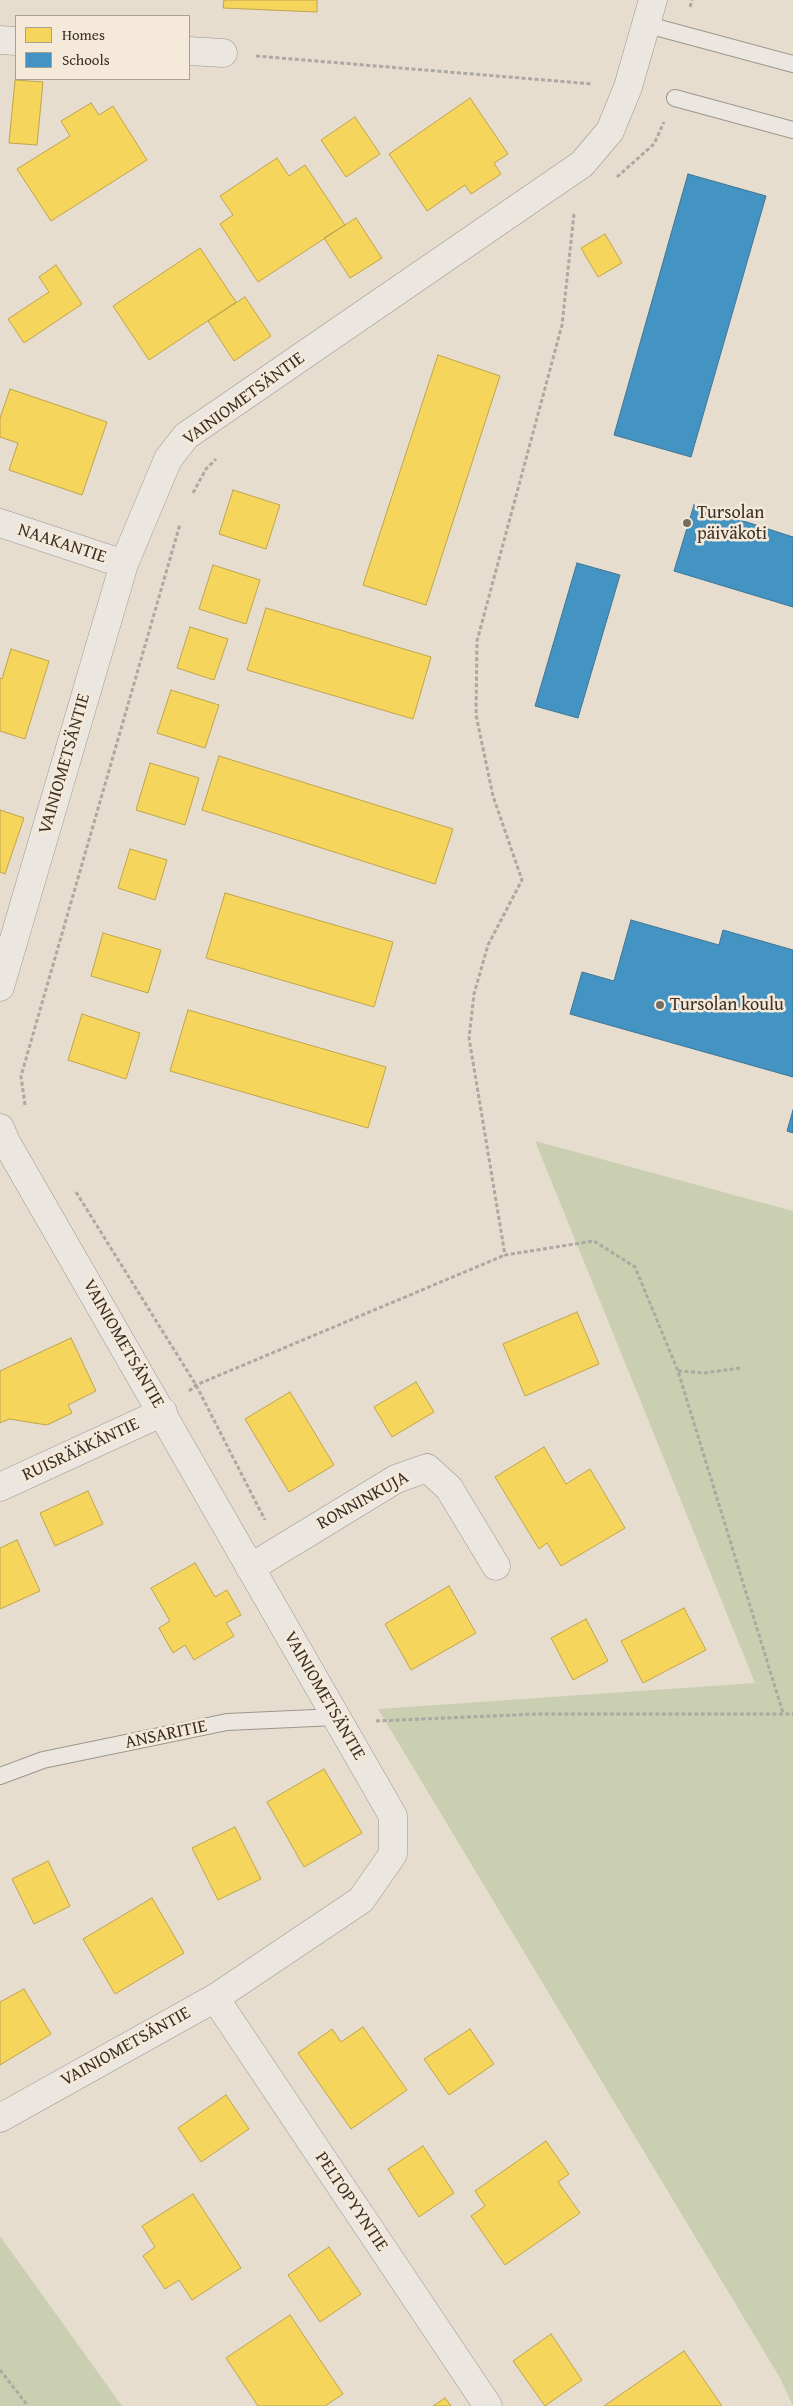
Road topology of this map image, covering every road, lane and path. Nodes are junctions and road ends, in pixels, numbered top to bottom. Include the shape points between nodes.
1 (692, 0) edge
2 (651, 13) edge
3 (685, 35) junction
4 (0, 40) edge
5 (15, 41) edge
6 (190, 52) edge
7 (223, 54) joint
8 (793, 64) edge
9 (628, 87) junction
10 (675, 98) joint
11 (793, 130) edge
12 (616, 178) dead end
13 (580, 208) dead end
14 (574, 214) junction
15 (566, 219) dead end
16 (219, 455) dead end
17 (189, 500) dead end
18 (182, 518) dead end
19 (0, 523) edge
20 (124, 564) junction
21 (0, 987) edge
22 (25, 1107) dead end
23 (0, 1128) edge
24 (72, 1184) dead end
25 (505, 1255) junction
26 (740, 1368) dead end
27 (678, 1372) junction
28 (196, 1385) junction
29 (163, 1412) junction
30 (0, 1487) edge
31 (280, 1549) junction
32 (496, 1566) dead end
33 (250, 1568) junction
34 (372, 1713) dead end
35 (783, 1713) junction
36 (793, 1714) edge
37 (336, 1717) junction
38 (377, 1721) junction
39 (382, 1730) dead end
40 (0, 1776) edge
41 (215, 1998) junction
42 (0, 2118) edge
43 (0, 2370) edge
44 (28, 2406) edge
45 (488, 2406) edge

1 - 3 path
2 - 3 lane
2 - 9 street, VAINIOMETSÄNTIE
3 - 8 lane
4 - 5 street
6 - 7 street
7 - 9 path
9 - 20 street, VAINIOMETSÄNTIE via 610,131 582,164 186,436 168,459
10 - 11 lane
10 - 12 path via 654,144
13 - 14 path
14 - 15 path
14 - 25 path via 562,325 478,642 476,715 492,796 522,880 488,945 474,994 469,1038
16 - 17 path via 206,468
18 - 22 path via 20,1076
19 - 20 street, NAAKANTIE
20 - 21 street, VAINIOMETSÄNTIE
23 - 29 street, VAINIOMETSÄNTIE
24 - 28 path
25 - 27 path via 594,1241 635,1267
25 - 28 path
26 - 27 path via 704,1373
27 - 35 path
28 - 29 path
28 - 31 path
29 - 30 street, RUISRÄÄKÄNTIE
29 - 33 street, VAINIOMETSÄNTIE
31 - 32 street, RONNINKUJA via 396,1479 427,1468 449,1488
31 - 33 street, RONNINKUJA
33 - 37 street, VAINIOMETSÄNTIE
34 - 38 path
35 - 36 path
35 - 38 path via 537,1714
37 - 40 lane, ANSARITIE via 226,1722 43,1760
37 - 41 street, VAINIOMETSÄNTIE via 393,1816 393,1854 361,1900
38 - 39 path
41 - 42 street, VAINIOMETSÄNTIE
41 - 45 street, PELTOPYYNTIE
43 - 44 path

